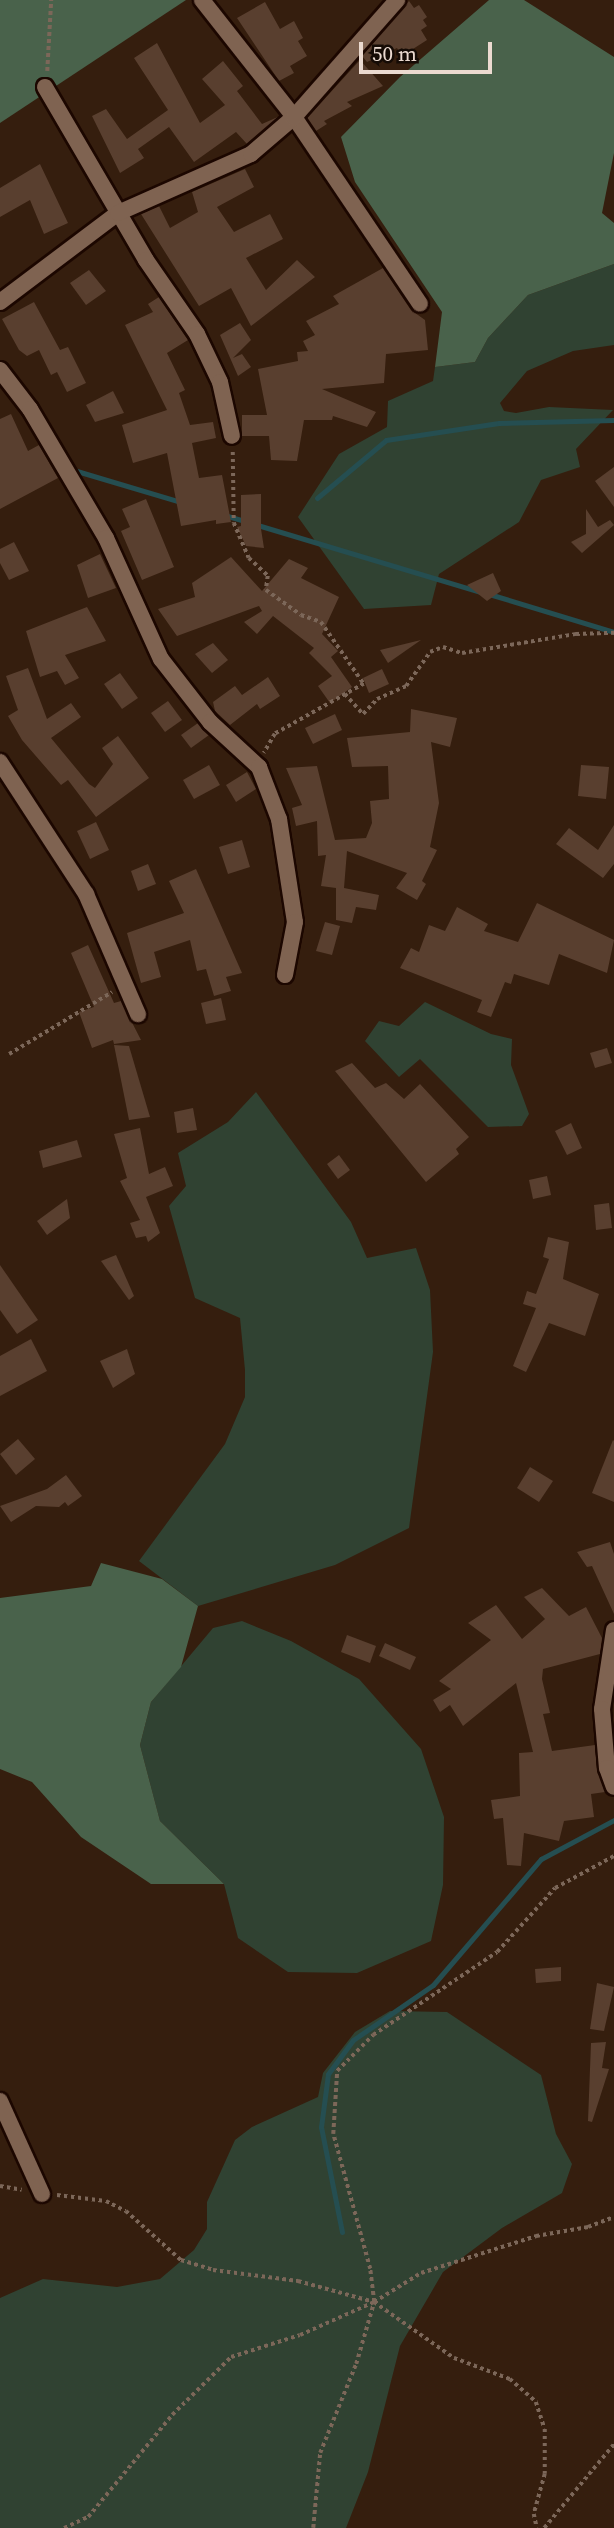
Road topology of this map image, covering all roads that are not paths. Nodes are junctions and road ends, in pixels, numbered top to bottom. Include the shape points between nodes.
1 (202, 0) edge
2 (397, 0) edge
3 (45, 87) road end
4 (294, 117) junction
5 (118, 213) junction
6 (0, 302) edge
7 (420, 304) dead end
8 (0, 370) edge
9 (232, 436) road end
10 (0, 762) edge
11 (285, 975) dead end
12 (138, 1014) dead end
13 (614, 1630) edge
14 (614, 1787) edge
15 (0, 2101) edge
16 (42, 2194) road end

1 - 4 street
2 - 4 street
3 - 5 street
4 - 5 street via 251,154
4 - 7 street
5 - 6 street
5 - 9 street via 197,334 220,382
8 - 11 street via 30,409 106,538 161,659 210,722 259,767 279,819 295,922
10 - 12 street via 86,894
13 - 14 street via 603,1709 607,1768
15 - 16 street

